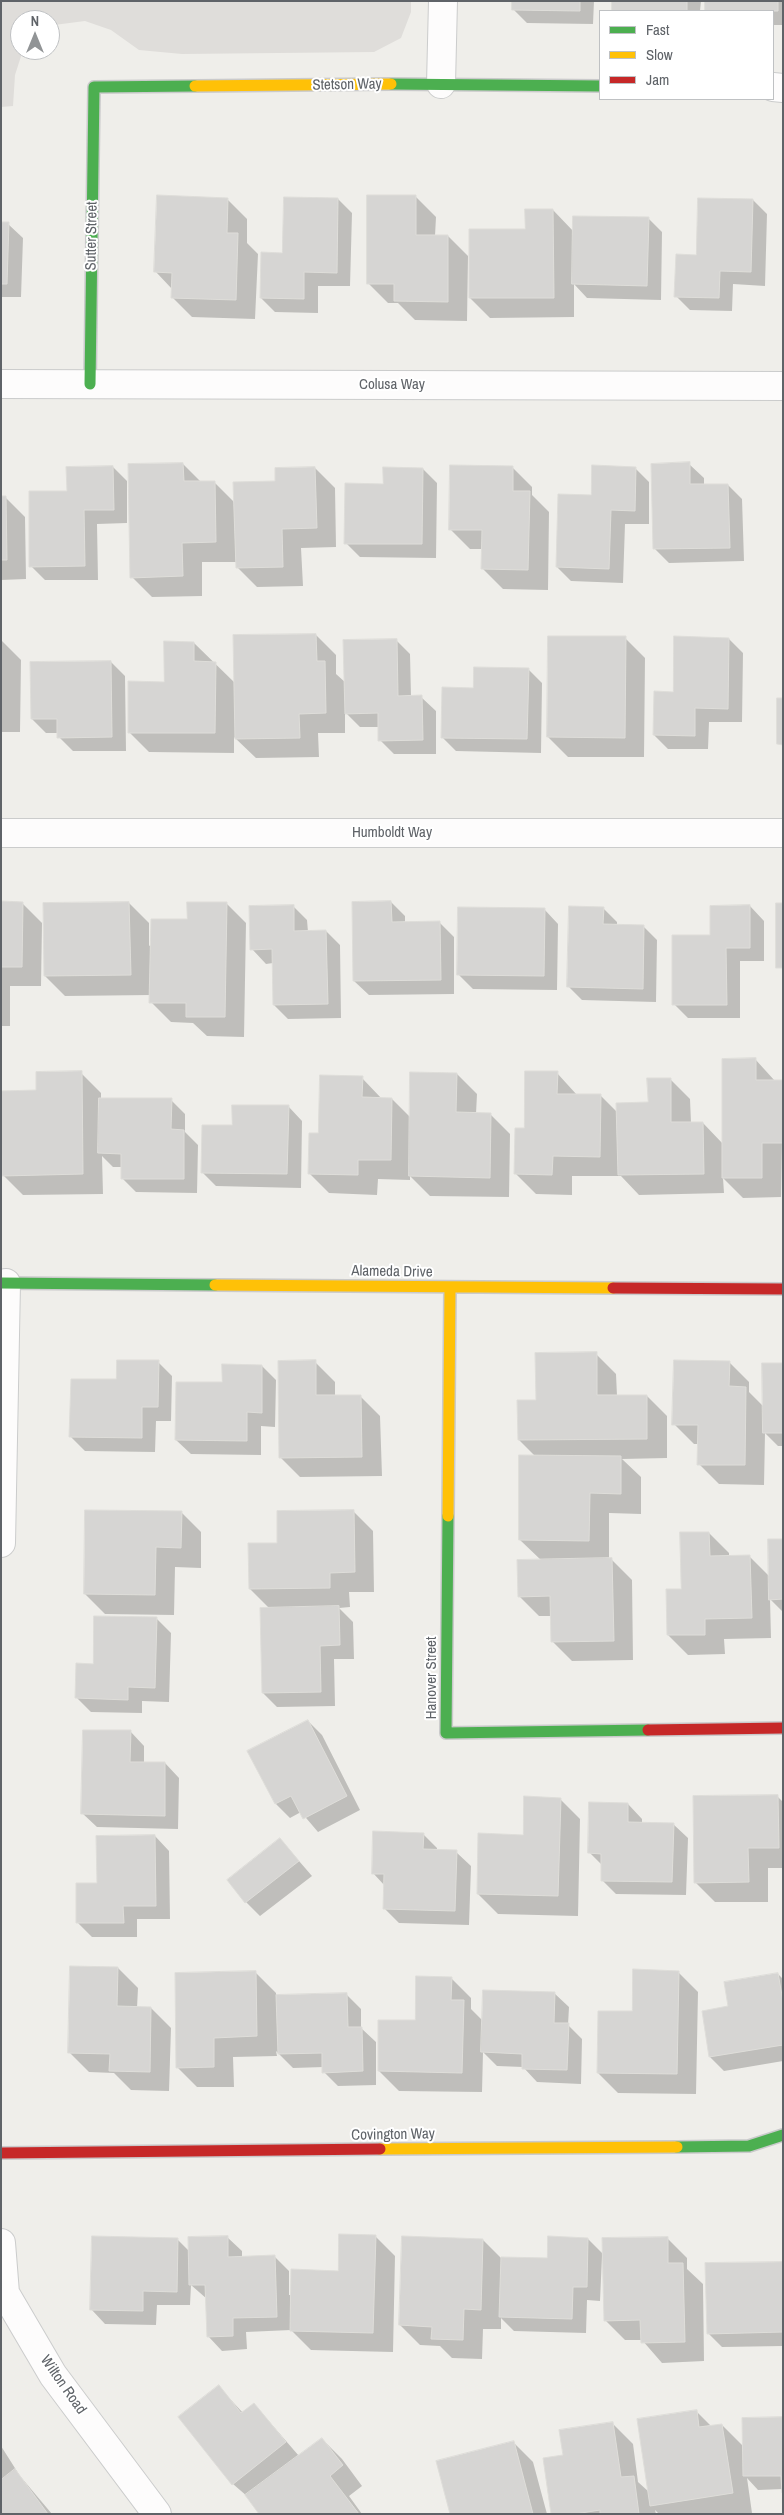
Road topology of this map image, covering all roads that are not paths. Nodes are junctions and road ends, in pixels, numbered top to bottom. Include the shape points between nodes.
1 (443, 1) edge
2 (441, 84) junction
3 (599, 86) edge
4 (94, 88) joint
5 (1, 384) edge
6 (90, 384) junction
7 (783, 386) edge
8 (1, 833) edge
9 (783, 833) edge
10 (4, 1283) edge
11 (450, 1287) junction
12 (783, 1289) edge
13 (1, 1543) edge
14 (783, 1728) edge
15 (783, 2135) edge
16 (1, 2154) edge
17 (1, 2243) edge
18 (157, 2514) edge

1 - 2 street
2 - 3 street, Stetson Way
2 - 4 street, Stetson Way
4 - 6 street, Sutter Street
5 - 6 street, Colusa Way
6 - 7 street, Colusa Way
8 - 9 street, Humboldt Way
10 - 11 street, Alameda Drive
10 - 13 street
11 - 12 street, Alameda Drive
11 - 14 street, Hanover Street via 446,1733
15 - 16 street, Covington Way via 749,2146
17 - 18 street, Wilton Road via 5,2293 53,2375

